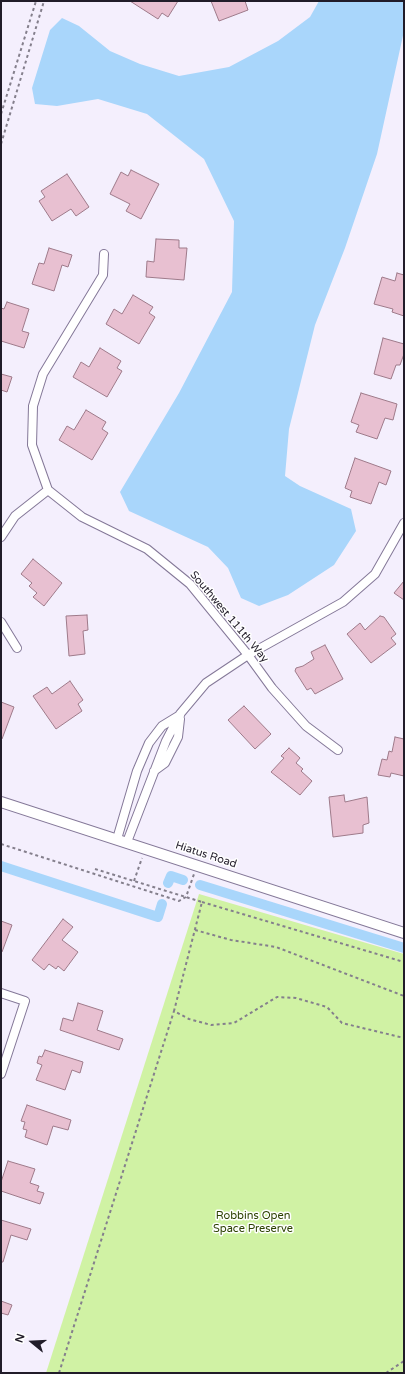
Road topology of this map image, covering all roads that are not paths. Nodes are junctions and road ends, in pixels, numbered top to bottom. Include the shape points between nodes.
1 (104, 254) dead end
2 (48, 490) junction
3 (404, 523) edge
4 (1, 537) edge
5 (1, 622) edge
6 (17, 648) dead end
7 (248, 655) junction
8 (180, 714) junction
9 (338, 750) dead end
10 (1, 802) edge
11 (116, 839) junction
12 (127, 842) junction
13 (404, 933) edge
14 (1, 993) edge
15 (1, 1074) edge

1 - 2 street via 103,276 43,374 33,406 32,446
2 - 4 street via 15,516
2 - 7 street, Southwest 111th Way via 82,517 147,549 190,584
3 - 7 street via 375,574 343,602
5 - 6 street
7 - 8 street via 206,684
7 - 9 street, Southwest 111th Way via 272,688 306,726
8 - 11 street via 162,726 149,743 137,771
8 - 12 street via 166,741
10 - 11 street, Hiatus Road
11 - 12 street, Hiatus Road
12 - 13 street, Hiatus Road
14 - 15 street via 25,1001

